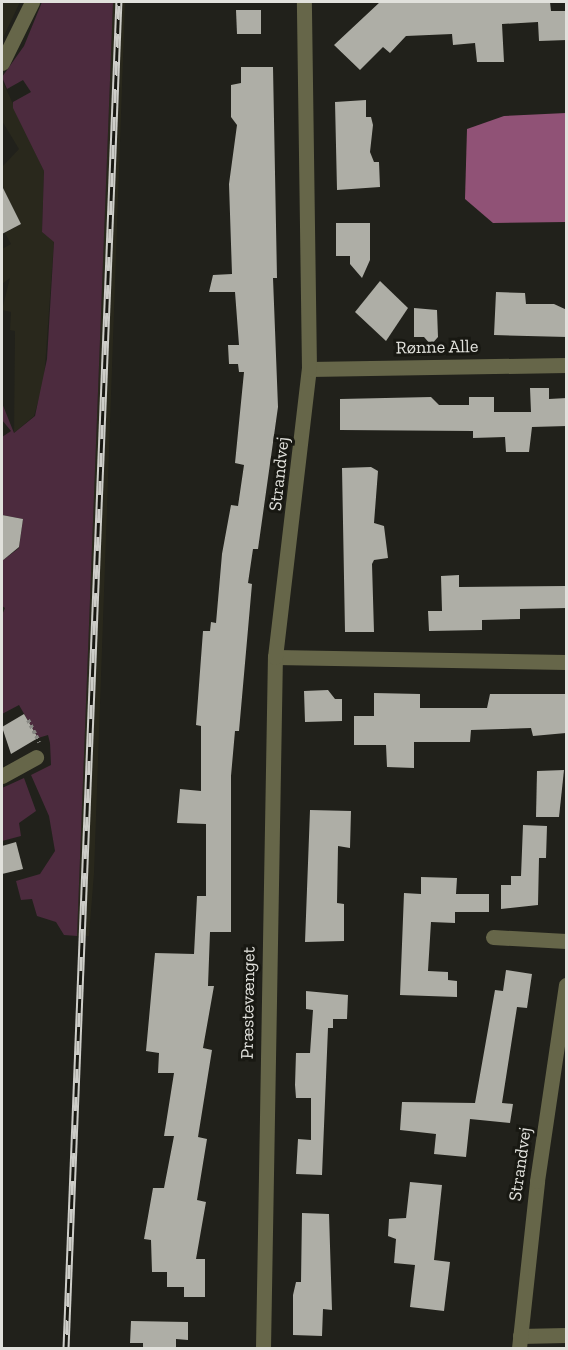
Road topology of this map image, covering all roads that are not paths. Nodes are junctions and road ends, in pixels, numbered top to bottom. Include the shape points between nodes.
1 (32, 2) edge
2 (304, 2) edge
3 (2, 63) edge
4 (567, 365) edge
5 (309, 369) junction
6 (275, 657) junction
7 (567, 663) edge
8 (36, 756) dead end
9 (2, 776) edge
10 (493, 937) dead end
11 (567, 941) edge
12 (567, 985) edge
13 (567, 1335) edge
14 (520, 1342) edge
15 (263, 1348) edge

1 - 3 street
2 - 5 street, Strandvej
4 - 5 street, Rønne Alle
5 - 6 street, Strandvej
6 - 7 street
6 - 15 street, Præstevænget
8 - 9 street
10 - 11 street
12 - 14 street, Strandvej via 537,1181
13 - 14 street

